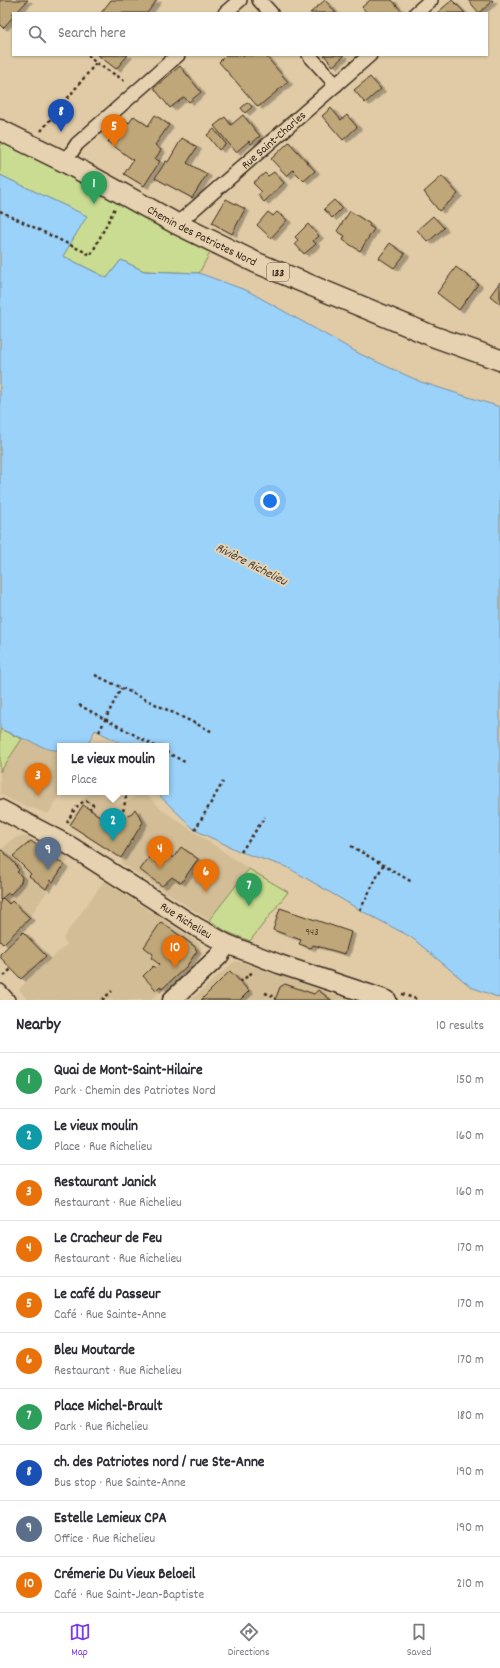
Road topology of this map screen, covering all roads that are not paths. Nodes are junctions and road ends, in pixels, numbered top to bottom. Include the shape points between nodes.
1 (240, 0) edge
2 (259, 0) edge
3 (431, 0) edge
4 (226, 12) edge
5 (270, 12) edge
6 (417, 12) edge
7 (177, 56) edge
8 (310, 56) edge
9 (369, 56) edge
10 (336, 85) junction
11 (0, 130) edge
12 (65, 162) junction
13 (177, 224) junction
14 (500, 360) edge
15 (0, 809) edge
16 (227, 944) junction
17 (0, 991) edge
18 (8, 1000) edge
19 (172, 1000) edge
20 (387, 1000) edge

1 - 4 street
2 - 5 street
3 - 6 street
7 - 12 street via 77,144
8 - 10 street
9 - 10 street, Rue Saint-Charles
10 - 13 street, Rue Saint-Charles
11 - 12 main road, Chemin des Patriotes Nord / 133
12 - 13 main road, Chemin des Patriotes Nord / 133
13 - 14 main road, Chemin des Patriotes Nord / 133 via 337,298 449,343
15 - 16 main road, Rue Richelieu via 72,847
16 - 19 main road via 219,956
16 - 20 main road, Rue Richelieu
17 - 18 street

